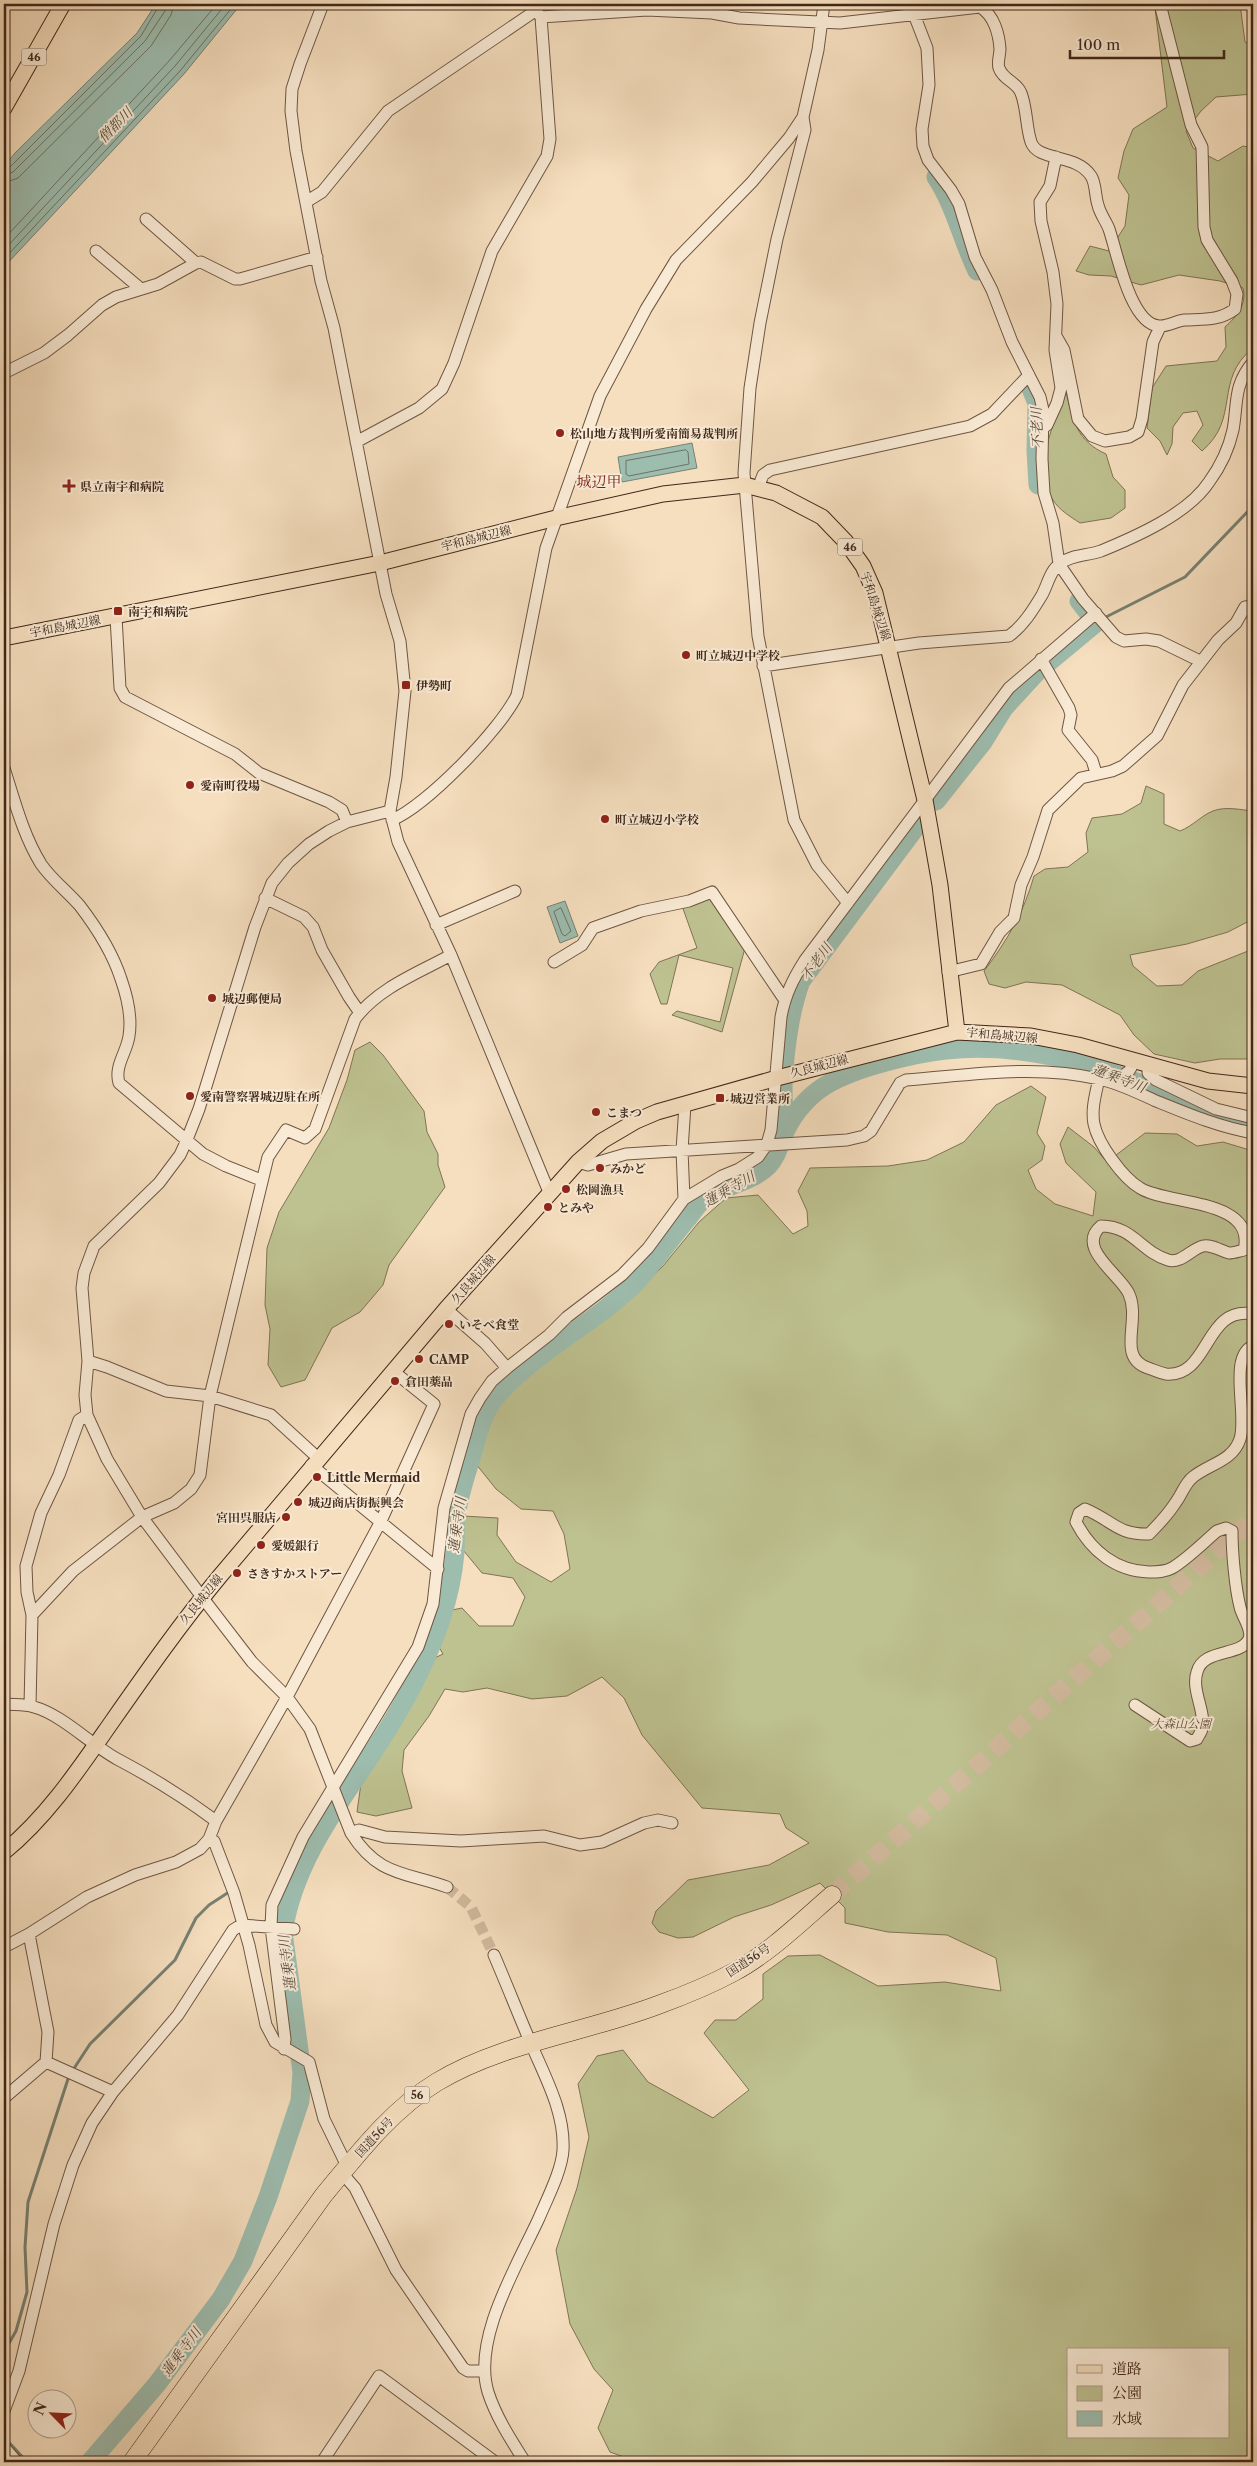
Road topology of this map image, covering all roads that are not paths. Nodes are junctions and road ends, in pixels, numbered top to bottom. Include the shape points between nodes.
1 (63, 4) edge
2 (323, 4) edge
3 (824, 4) edge
4 (910, 4) edge
5 (1160, 4) edge
6 (647, 7) edge
7 (535, 11) edge
8 (916, 16) junction
9 (822, 23) junction
10 (4, 108) edge
11 (803, 117) junction
12 (1056, 157) junction
13 (306, 202) junction
14 (146, 219) dead end
15 (96, 251) dead end
16 (317, 257) junction
17 (196, 263) junction
18 (141, 290) junction
19 (1160, 326) junction
20 (1056, 336) junction
21 (1253, 362) edge
22 (4, 373) edge
23 (1029, 375) junction
24 (1043, 428) junction
25 (356, 442) junction
26 (751, 487) junction
27 (556, 518) junction
28 (380, 563) junction
29 (1059, 564) junction
30 (1253, 606) edge
31 (1096, 613) junction
32 (116, 616) junction
33 (4, 638) edge
34 (889, 647) junction
35 (1041, 659) junction
36 (1200, 661) junction
37 (763, 666) junction
38 (4, 768) edge
39 (1096, 773) junction
40 (925, 800) junction
41 (391, 816) junction
42 (347, 822) junction
43 (516, 891) dead end
44 (265, 898) junction
45 (848, 903) junction
46 (436, 925) junction
47 (451, 955) junction
48 (554, 962) dead end
49 (948, 972) junction
50 (784, 999) junction
51 (360, 1013) junction
52 (957, 1032) junction
53 (1142, 1063) junction
54 (776, 1078) junction
55 (1099, 1078) junction
56 (1114, 1083) junction
57 (1253, 1086) edge
58 (685, 1104) junction
59 (1253, 1118) edge
60 (1253, 1133) edge
61 (186, 1142) junction
62 (767, 1144) junction
63 (682, 1150) junction
64 (578, 1162) junction
65 (260, 1180) junction
66 (549, 1192) junction
67 (684, 1199) junction
68 (446, 1309) junction
69 (1253, 1314) edge
70 (1253, 1346) edge
71 (88, 1361) junction
72 (507, 1368) junction
73 (393, 1371) junction
74 (210, 1396) junction
75 (87, 1415) junction
76 (315, 1462) junction
77 (142, 1517) junction
78 (381, 1521) junction
79 (438, 1568) junction
80 (202, 1597) junction
81 (32, 1615) junction
82 (287, 1697) junction
83 (4, 1704) edge
84 (1135, 1705) dead end
85 (30, 1706) junction
86 (97, 1744) junction
87 (333, 1787) junction
88 (216, 1821) junction
89 (672, 1823) dead end
90 (352, 1833) junction
91 (210, 1839) junction
92 (4, 1852) edge
93 (448, 1887) tunnel mouth
94 (832, 1895) tunnel mouth
95 (241, 1925) junction
96 (270, 1927) junction
97 (294, 1929) dead end
98 (29, 1934) junction
99 (4, 1947) edge
100 (494, 1955) tunnel mouth
101 (531, 2044) junction
102 (288, 2051) junction
103 (46, 2062) junction
104 (113, 2092) junction
105 (4, 2098) edge
106 (344, 2169) junction
107 (483, 2371) junction
108 (4, 2411) edge
109 (4, 2447) edge
110 (17, 2462) edge
111 (132, 2462) edge
112 (322, 2462) edge
113 (495, 2462) edge
114 (524, 2462) edge

1 - 10 main road, 46
2 - 13 street via 292,89 291,111
3 - 9 street
4 - 8 street
5 - 19 street via 1191,125 1202,147 1207,240 1237,294 1235,309 1224,317
6 - 7 street
6 - 9 street via 739,18
7 - 13 street via 388,111 322,192
7 - 25 street via 550,139 547,156 492,251 442,389 419,408
8 - 9 street
8 - 12 street via 980,7 988,11 995,25 1000,50 999,68 1016,84 1021,94 1032,144 1042,154
8 - 23 street via 927,48 929,85 922,129 923,146 928,160 958,204 976,257
9 - 11 street
11 - 26 street via 805,130 777,239 750,388
11 - 27 street via 758,174 676,260 663,279 600,396
12 - 19 street via 1069,159 1092,177 1098,207 1107,224 1131,301 1141,316
12 - 20 street via 1050,186 1040,202 1057,304
13 - 16 street
14 - 17 street
15 - 18 street
16 - 17 street via 240,279 201,262
16 - 25 street
17 - 18 street
18 - 22 street via 116,297 44,353
19 - 20 street via 1153,342 1138,432 1130,437 1105,441 1092,436 1078,419 1064,350
20 - 24 street via 1061,388 1058,403
21 - 29 street via 1243,374 1236,396 1233,430 1222,460 1208,484 1188,504 1148,529 1100,551 1072,556
23 - 24 street via 1040,397
23 - 26 street via 992,414 970,426 770,470
24 - 29 street via 1044,494 1053,523
25 - 28 street
26 - 27 main road, 宇和島城辺線 / 46 via 663,494
26 - 34 main road, 宇和島城辺線 / 46 via 802,505 822,517 846,542 863,566 875,593
26 - 37 street via 758,636
27 - 28 main road, 宇和島城辺線 / 46
27 - 41 street via 546,548 517,695 511,708 418,806
28 - 32 main road, 宇和島城辺線 / 46
28 - 41 street via 400,641 405,692
29 - 31 street
29 - 34 street via 1028,616 1009,636
30 - 36 street via 1245,607 1236,623
31 - 35 street
31 - 36 street via 1116,637 1124,641 1159,641
32 - 33 main road, 宇和島城辺線 / 46
32 - 42 street via 120,688 125,697 235,754 259,773 329,802 342,810
34 - 37 street
34 - 40 main road, 宇和島城辺線 / 46
35 - 39 street via 1070,708 1072,715 1068,730 1092,760
35 - 40 street via 1009,688
36 - 39 street via 1183,685 1156,736 1123,766
37 - 45 street via 794,820 818,865
38 - 61 street via 28,837 42,864 85,914 122,979 129,1036 117,1075 119,1083
39 - 49 street via 1081,778 1048,810 1034,857 1021,885 1014,918 1000,932 981,964
40 - 45 street
40 - 49 main road, 宇和島城辺線 / 46 via 940,885
41 - 42 street
41 - 46 street via 398,842
42 - 44 street via 309,844 288,863
43 - 46 street
44 - 51 street via 304,917 313,927 322,950
44 - 61 street
45 - 50 street via 805,960
46 - 47 street
47 - 51 street via 391,986
47 - 66 street
48 - 50 street via 582,945 593,928 712,892
49 - 52 main road, 宇和島城辺線 / 46
50 - 54 street
51 - 65 street via 315,1129 305,1138 286,1130 268,1157
52 - 53 main road, 宇和島城辺線 via 1031,1036
52 - 54 main road, 久良城辺線
53 - 56 street
53 - 57 main road, 宇和島城辺線 via 1208,1081
53 - 59 street via 1156,1080 1216,1109
54 - 58 main road, 久良城辺線
54 - 62 street
55 - 56 street
55 - 62 street via 1039,1070 906,1080 900,1083 871,1131 864,1136 847,1140
55 - 69 street via 1093,1106 1094,1124 1100,1140 1123,1175 1140,1189 1160,1196 1218,1206 1242,1215 1252,1230 1244,1250 1231,1253 1206,1245 1170,1261 1148,1250 1132,1235 1111,1226 1100,1226 1095,1230 1092,1240 1096,1253 1126,1285 1134,1305 1131,1355 1138,1365 1164,1374 1177,1374 1188,1369 1222,1322 1235,1313
56 - 60 street via 1226,1128
58 - 63 street
58 - 64 main road, 久良城辺線 via 636,1120 602,1141
61 - 65 street via 226,1166
61 - 71 street via 159,1183 107,1232 94,1246 88,1259 82,1288
62 - 63 street
62 - 67 street via 758,1156 739,1170 722,1176
63 - 64 street via 626,1154 588,1165
63 - 67 street
64 - 66 main road, 久良城辺線
65 - 74 street
66 - 68 main road, 久良城辺線
67 - 72 street via 648,1248 622,1275
68 - 72 street via 485,1343
68 - 73 main road, 久良城辺線
70 - 84 street via 1241,1359 1243,1419 1235,1450 1193,1477 1177,1502 1149,1534 1120,1530 1086,1509 1079,1513 1076,1522 1083,1535 1111,1562 1133,1572 1159,1572 1172,1568 1217,1530 1226,1528 1232,1531 1239,1606 1250,1629 1250,1638 1245,1645 1202,1662 1197,1671 1195,1683 1202,1728 1197,1739 1190,1741
71 - 74 street via 166,1391
71 - 75 street
72 - 79 street via 492,1381 471,1414 444,1508
73 - 76 main road, 久良城辺線
73 - 78 street via 434,1404
74 - 76 street via 271,1415
74 - 77 street via 200,1475 191,1489 174,1503
75 - 77 street via 107,1459
75 - 81 street via 79,1420 30,1544 25,1579
76 - 78 street
76 - 80 main road, 久良城辺線
77 - 80 street
77 - 81 street via 73,1571
78 - 79 street
78 - 82 street
79 - 87 street via 433,1604 418,1647
80 - 82 street via 252,1662
80 - 86 main road, 久良城辺線
81 - 85 street
82 - 87 street via 310,1729
82 - 88 street
83 - 85 street
85 - 86 street
86 - 88 street
86 - 92 main road, 久良城辺線 via 40,1818
87 - 90 street
87 - 96 street via 291,1859 272,1905
88 - 91 street
89 - 90 street via 658,1820 644,1823 602,1842 580,1845 544,1836 461,1841 386,1837 359,1830
90 - 93 street via 375,1862 394,1872
91 - 95 street via 214,1841 234,1893
91 - 98 street via 200,1849 176,1862 135,1875 87,1897
94 - 101 highway, 国道56号 / 56 via 790,1932 734,1972 657,2006
95 - 96 street
95 - 102 street via 249,1945 266,2025 275,2042
95 - 104 street via 233,1930 178,2015
96 - 97 street
96 - 102 street
98 - 99 street
98 - 103 street via 48,2032
100 - 101 street
101 - 106 highway, 国道56号 / 56 via 469,2065 407,2102
101 - 107 street via 554,2096 562,2126 563,2151 550,2193 495,2315 486,2344
102 - 106 street via 309,2062 324,2119
103 - 104 street
103 - 105 street
104 - 108 street via 92,2123 73,2165 54,2224 19,2371
106 - 107 street via 396,2270 463,2368
106 - 111 highway, 国道56号 / 56
107 - 114 street via 496,2413
109 - 110 street
112 - 113 street via 379,2376

